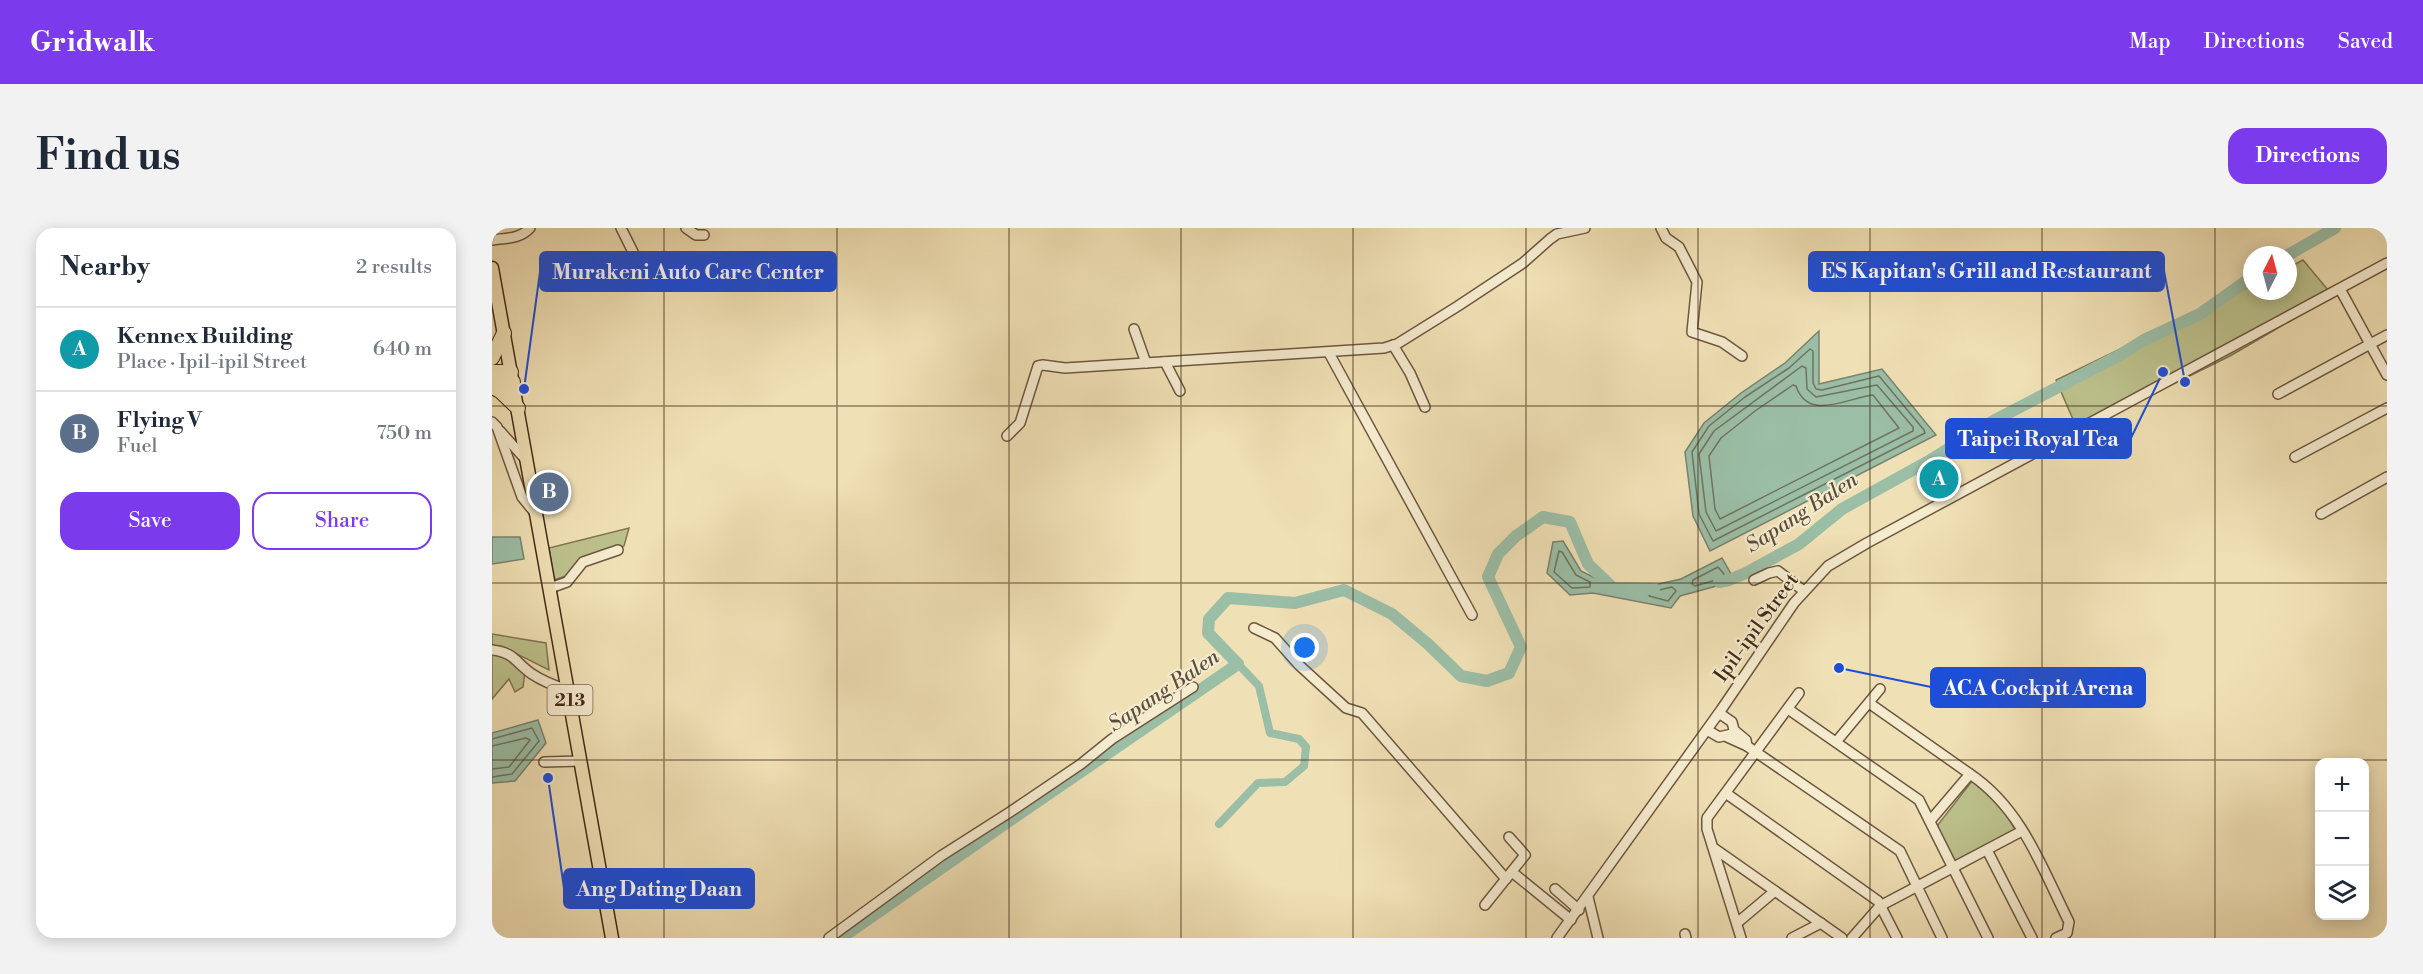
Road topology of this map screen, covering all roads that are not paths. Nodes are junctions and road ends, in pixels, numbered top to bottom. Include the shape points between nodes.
1 (530, 228) edge
2 (621, 228) edge
3 (686, 228) edge
4 (1585, 228) edge
5 (1661, 228) edge
6 (704, 235) dead end
7 (492, 240) edge
8 (632, 256) dead end
9 (2387, 263) edge
10 (492, 268) edge
11 (2340, 289) junction
12 (496, 313) edge
13 (1134, 329) dead end
14 (504, 333) junction
15 (2387, 335) edge
16 (2370, 344) junction
17 (1393, 345) junction
18 (1329, 352) junction
19 (1742, 356) dead end
20 (492, 358) edge
21 (1165, 362) junction
22 (1146, 363) junction
23 (492, 372) edge
24 (2387, 375) edge
25 (512, 377) junction
26 (492, 382) edge
27 (492, 387) edge
28 (1180, 391) dead end
29 (2278, 394) dead end
30 (1425, 407) dead end
31 (518, 408) junction
32 (2387, 408) edge
33 (494, 424) edge
34 (1007, 436) dead end
35 (2295, 457) dead end
36 (528, 463) junction
37 (2387, 477) edge
38 (2321, 513) dead end
39 (538, 518) junction
40 (618, 550) dead end
41 (1754, 580) dead end
42 (550, 588) junction
43 (1804, 591) junction
44 (1472, 615) dead end
45 (1254, 628) dead end
46 (492, 650) edge
47 (1193, 687) dead end
48 (1880, 689) dead end
49 (568, 690) junction
50 (1799, 693) dead end
51 (1869, 703) junction
52 (1788, 709) junction
53 (1719, 713) junction
54 (1707, 730) junction
55 (1734, 730) junction
56 (1727, 737) junction
57 (1836, 742) junction
58 (1747, 746) junction
59 (1758, 752) junction
60 (581, 761) junction
61 (544, 762) dead end
62 (1970, 774) junction
63 (1727, 794) junction
64 (1930, 821) junction
65 (2022, 831) junction
66 (1509, 837) dead end
67 (1714, 849) junction
68 (1988, 850) junction
69 (1954, 869) junction
70 (1509, 876) junction
71 (1918, 888) junction
72 (1555, 889) dead end
73 (1774, 891) junction
74 (1588, 897) junction
75 (1485, 905) dead end
76 (1881, 906) junction
77 (1579, 910) junction
78 (1571, 920) junction
79 (1737, 923) junction
80 (1821, 924) junction
81 (612, 938) edge
82 (829, 938) edge
83 (1557, 938) edge
84 (1598, 938) edge
85 (1741, 938) edge
86 (1792, 938) edge
87 (1842, 938) edge
88 (1852, 938) edge
89 (1897, 938) edge
90 (1942, 938) edge
91 (1988, 938) edge
92 (2032, 938) edge
93 (2056, 938) edge

1 - 7 street via 517,237
2 - 8 street
3 - 6 street
4 - 17 street via 1550,238 1523,263
5 - 19 street via 1666,238 1679,247 1697,282 1692,332 1722,342
9 - 11 street, Ipil-ipil Street
10 - 12 main road, 213
11 - 16 street
11 - 43 street, Ipil-ipil Street via 1867,543 1828,566
12 - 14 main road, 213
13 - 22 street
14 - 20 highway
14 - 25 main road, 213
15 - 16 street
16 - 24 street
16 - 29 street
17 - 18 street
17 - 30 street
18 - 21 street
18 - 44 street
21 - 22 street
21 - 28 street
22 - 34 street via 1038,366 1020,423
23 - 25 highway
25 - 26 highway
25 - 31 main road, 213
27 - 31 highway
31 - 36 main road, 213
32 - 35 street
33 - 36 street
33 - 39 street via 522,497
36 - 39 main road, 213
37 - 38 street
39 - 42 main road, 213
40 - 42 street via 583,562 567,582
41 - 43 street via 1778,572
42 - 49 main road, 213
43 - 53 street, Ipil-ipil Street
45 - 70 street via 1275,638 1346,708 1362,713
46 - 49 street via 506,652 539,679
47 - 82 street via 941,856
48 - 51 street
49 - 60 main road, 213
50 - 52 street
51 - 57 street
51 - 62 street
52 - 57 street
52 - 59 street
53 - 54 street, Ipil-ipil Street
53 - 55 street via 1732,722
54 - 56 street
54 - 74 street, Ipil-ipil Street
55 - 56 street
55 - 58 street via 1746,740
56 - 58 street
57 - 64 street via 1918,800
58 - 59 street
59 - 63 street
59 - 71 street via 1900,851
60 - 61 street
60 - 81 main road, 213
62 - 64 street
62 - 65 street via 1998,795
63 - 67 street via 1707,818
63 - 76 street
64 - 69 street
65 - 68 street
65 - 93 street via 2069,922 2067,933
66 - 70 street via 1525,855
67 - 73 street
67 - 79 street
68 - 69 street
68 - 92 street
69 - 71 street
69 - 91 street
70 - 75 street
70 - 78 street
71 - 76 street
71 - 90 street
72 - 77 street
73 - 79 street
73 - 80 street
74 - 77 street, Ipil-ipil Street
74 - 84 street
76 - 88 street
76 - 89 street
77 - 78 street, Ipil-ipil Street
78 - 83 street, Ipil-ipil Street
79 - 85 street
80 - 86 street
80 - 87 street

